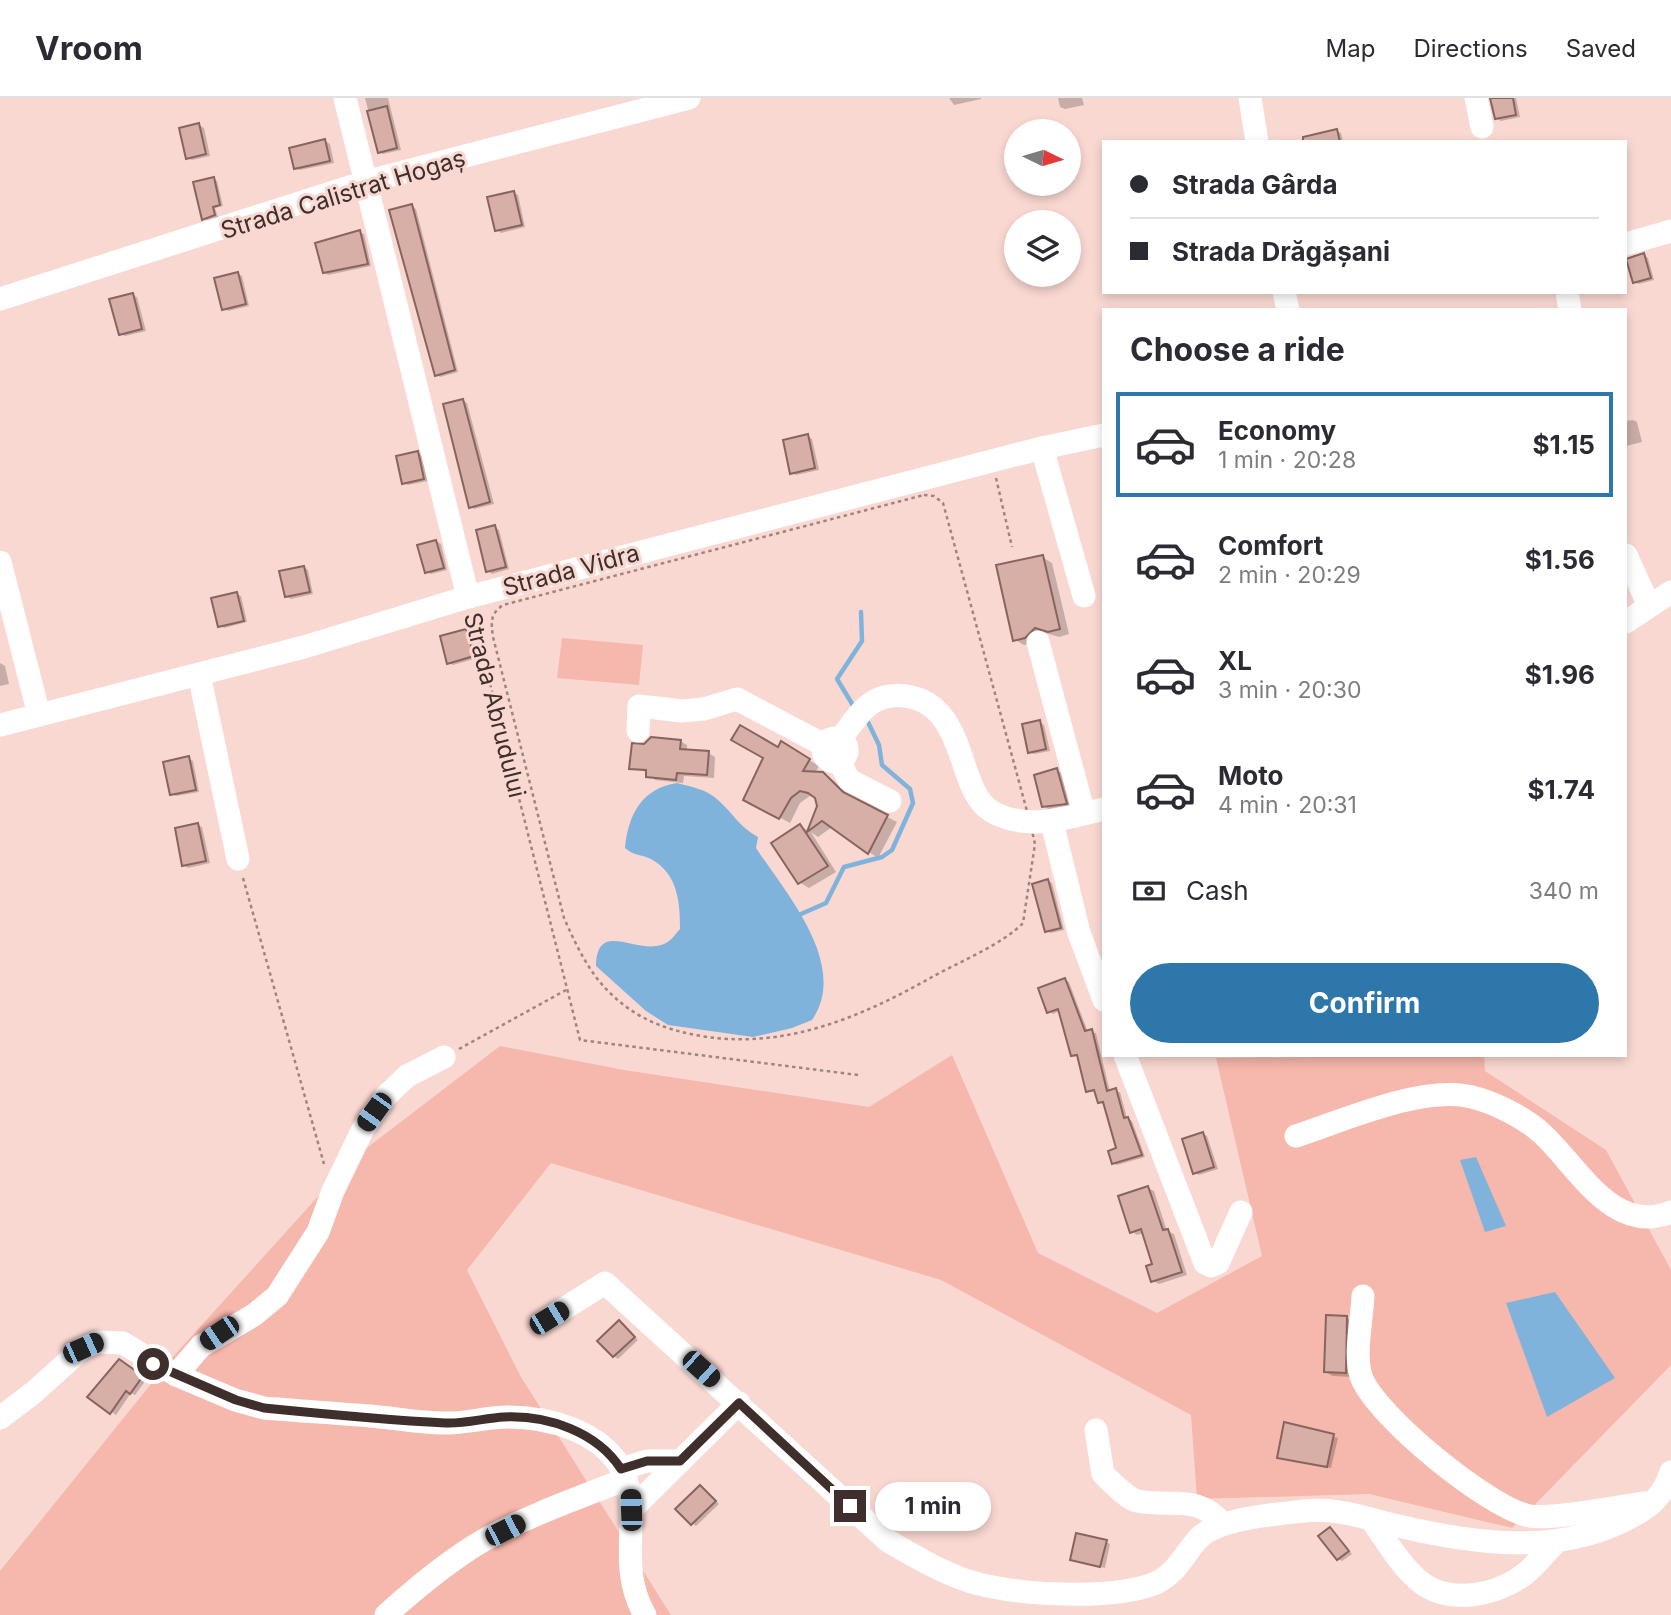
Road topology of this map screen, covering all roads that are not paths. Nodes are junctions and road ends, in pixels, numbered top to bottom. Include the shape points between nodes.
1 (345, 98) edge
2 (689, 98) edge
3 (1251, 98) edge
4 (1476, 98) edge
5 (1482, 127) dead end
6 (1257, 140) edge
7 (365, 182) junction
8 (1671, 231) edge
9 (1627, 244) edge
10 (0, 299) edge
11 (1102, 435) edge
12 (1042, 448) junction
13 (1627, 557) edge
14 (0, 562) edge
15 (1671, 593) edge
16 (1084, 596) dead end
17 (468, 597) junction
18 (1649, 606) junction
19 (1627, 621) edge
20 (1038, 642) dead end
21 (199, 674) junction
22 (39, 715) junction
23 (0, 725) edge
24 (638, 731) dead end
25 (834, 748) junction
26 (890, 801) dead end
27 (1094, 811) edge
28 (1041, 822) junction
29 (238, 859) road end
30 (1102, 995) edge
31 (444, 1057) road end
32 (1126, 1057) edge
33 (1296, 1136) dead end
34 (1241, 1212) dead end
35 (1671, 1212) edge
36 (1363, 1296) dead end
37 (549, 1318) dead end
38 (176, 1375) junction
39 (739, 1403) junction
40 (0, 1418) edge
41 (1097, 1430) dead end
42 (680, 1461) junction
43 (1671, 1472) edge
44 (624, 1474) junction
45 (1656, 1502) junction
46 (631, 1510) junction
47 (1371, 1519) junction
48 (1223, 1524) junction
49 (1556, 1542) junction
50 (386, 1615) edge
51 (645, 1615) edge

1 - 7 street, Strada Abrudului
2 - 7 street, Strada Calistrat Hogaș
3 - 6 street
4 - 5 street
7 - 10 street, Strada Calistrat Hogaș
7 - 17 street, Strada Abrudului
8 - 9 street
11 - 12 street, Strada Vidra
12 - 16 street
12 - 17 street, Strada Vidra
13 - 18 street
14 - 22 street
15 - 18 street
17 - 21 street, Strada Vidra
18 - 19 street
20 - 27 street
21 - 22 street, Strada Vidra
21 - 29 street
22 - 23 street, Strada Vidra
24 - 25 street via 639,706 682,711 737,699
25 - 26 street via 849,780
25 - 28 street via 876,698 892,694 912,697 935,710 954,735 987,809 1011,821
27 - 28 street
28 - 30 street
31 - 38 street via 407,1076 386,1096 363,1129 318,1232 277,1296 201,1346
32 - 34 street via 1205,1263 1218,1263
33 - 35 street via 1429,1096 1472,1097 1539,1130 1589,1189 1612,1205 1630,1213
36 - 45 street via 1360,1375 1369,1392 1413,1439 1499,1506 1532,1517
37 - 39 street via 605,1283
38 - 40 street via 122,1343 98,1342 83,1348
38 - 44 street via 264,1408 449,1423 538,1419 597,1442
39 - 42 street
39 - 48 street via 888,1541 968,1581 999,1588 1085,1594 1154,1584 1171,1574 1199,1538
41 - 48 street via 1103,1474 1134,1500 1198,1504
42 - 44 street via 647,1461
42 - 46 street
43 - 45 street
44 - 46 street
44 - 50 street via 483,1541 426,1578
45 - 49 street via 1605,1530
46 - 51 street via 629,1562
47 - 48 street via 1308,1510
47 - 49 street via 1452,1539
47 - 49 street via 1418,1580 1435,1591 1456,1596 1488,1593 1525,1574

